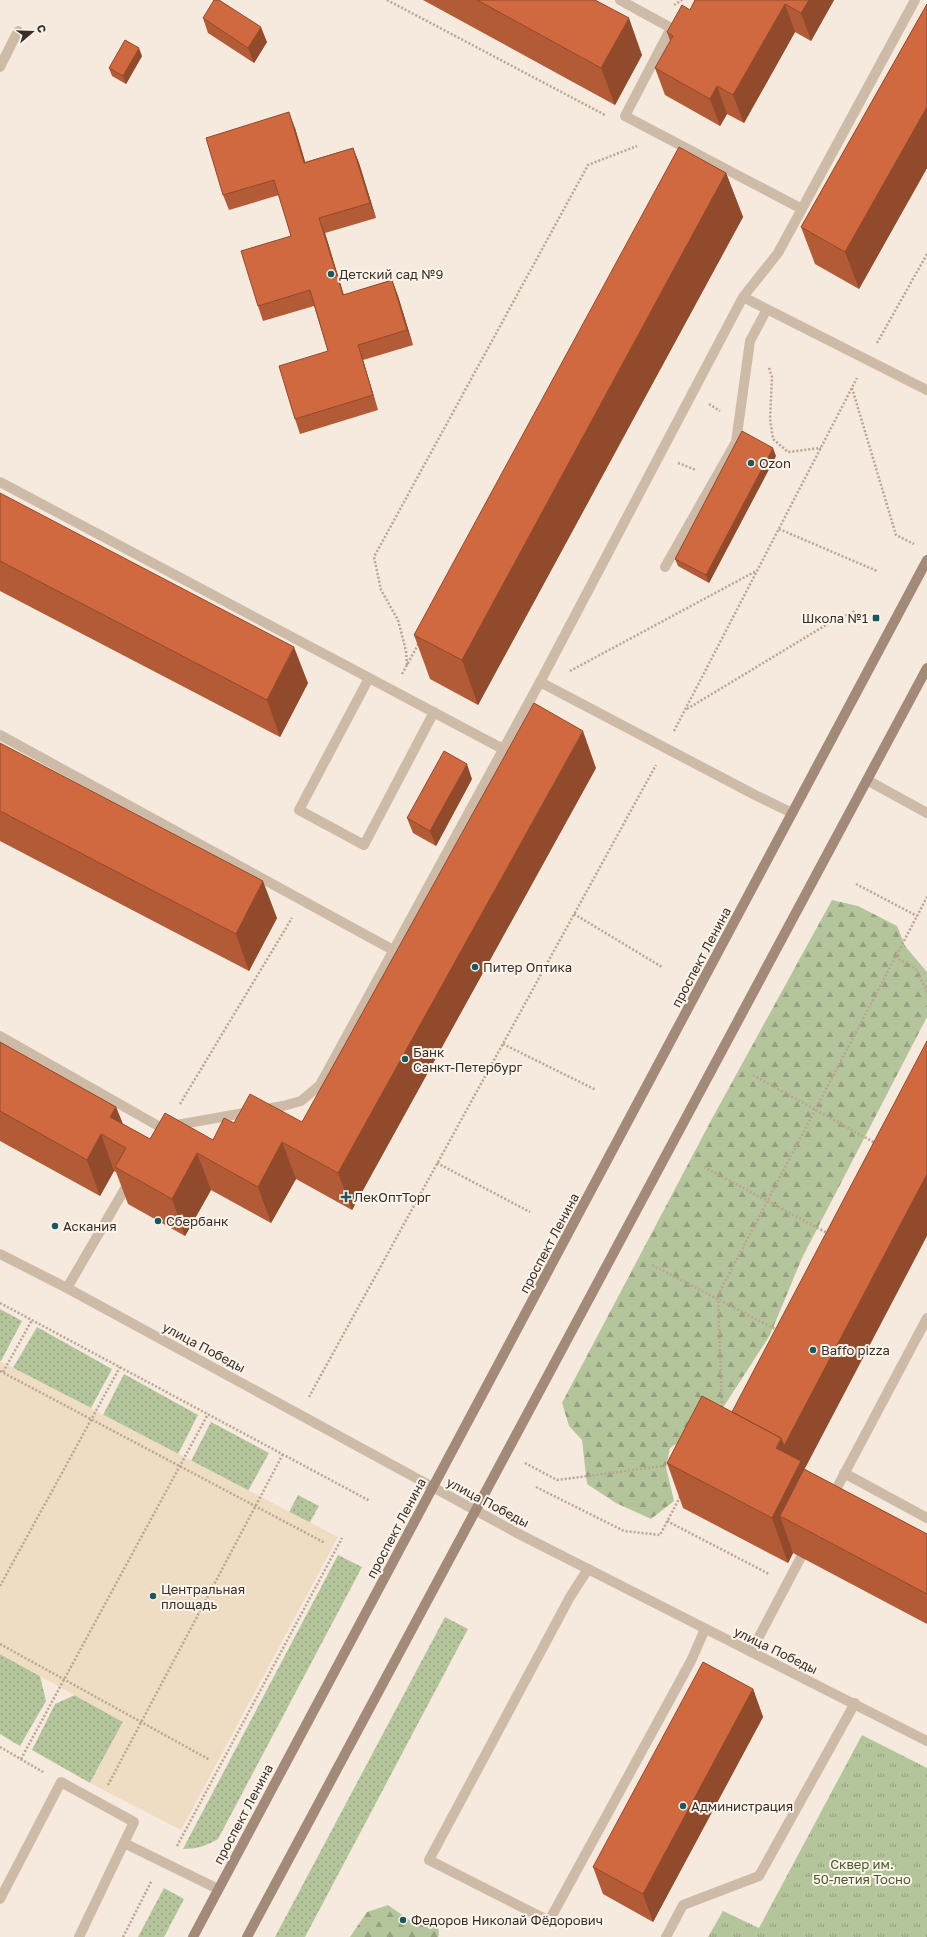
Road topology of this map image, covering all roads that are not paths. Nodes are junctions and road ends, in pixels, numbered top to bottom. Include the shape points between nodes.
1 (620, 0) edge
2 (915, 0) edge
3 (18, 31) dead end
4 (0, 67) edge
5 (802, 209) junction
6 (743, 297) junction
7 (767, 309) junction
8 (927, 390) edge
9 (0, 482) edge
10 (927, 560) edge
11 (665, 566) dead end
12 (927, 668) edge
13 (369, 678) junction
14 (540, 682) junction
15 (434, 712) junction
16 (0, 735) edge
17 (503, 749) junction
18 (868, 780) junction
19 (792, 813) junction
20 (927, 813) edge
21 (393, 950) junction
22 (0, 1036) edge
23 (130, 1180) edge
24 (0, 1254) edge
25 (67, 1288) junction
26 (927, 1318) edge
27 (844, 1473) junction
28 (432, 1487) junction
29 (828, 1504) edge
30 (476, 1511) junction
31 (927, 1518) edge
32 (801, 1557) edge
33 (588, 1569) junction
34 (705, 1629) junction
35 (751, 1652) junction
36 (855, 1703) junction
37 (927, 1741) edge
38 (124, 1844) junction
39 (218, 1888) junction
40 (0, 1899) edge
41 (79, 1937) edge
42 (192, 1937) edge
43 (247, 1937) edge
44 (666, 1937) edge

1 - 5 street via 671,28 625,116
2 - 5 street
3 - 4 street
5 - 6 street via 778,252
6 - 7 street
6 - 14 street
7 - 8 street
7 - 11 street via 750,341 736,442
9 - 13 street
10 - 19 main road, проспект Ленина
12 - 18 main road
13 - 15 street
13 - 15 street via 299,810 364,845
14 - 17 street
14 - 19 street
15 - 17 street
16 - 21 street
17 - 21 street
18 - 20 street
18 - 30 main road
19 - 28 main road, проспект Ленина
21 - 22 street via 320,1085 301,1101 283,1106 161,1129
23 - 25 street
24 - 25 street, улица Победы
25 - 28 street, улица Победы
26 - 27 street
27 - 29 street
27 - 31 street
28 - 30 street, улица Победы
28 - 39 main road, проспект Ленина
30 - 33 street, улица Победы
30 - 43 main road
32 - 35 street
33 - 34 street, улица Победы
33 - 34 street via 570,1597 429,1860 549,1920 691,1661
34 - 35 street, улица Победы
35 - 36 street, улица Победы
36 - 37 street, улица Победы
36 - 44 street via 759,1876 683,1905
38 - 39 street
38 - 40 street via 134,1822 61,1782
38 - 41 street
39 - 42 main road, проспект Ленина

